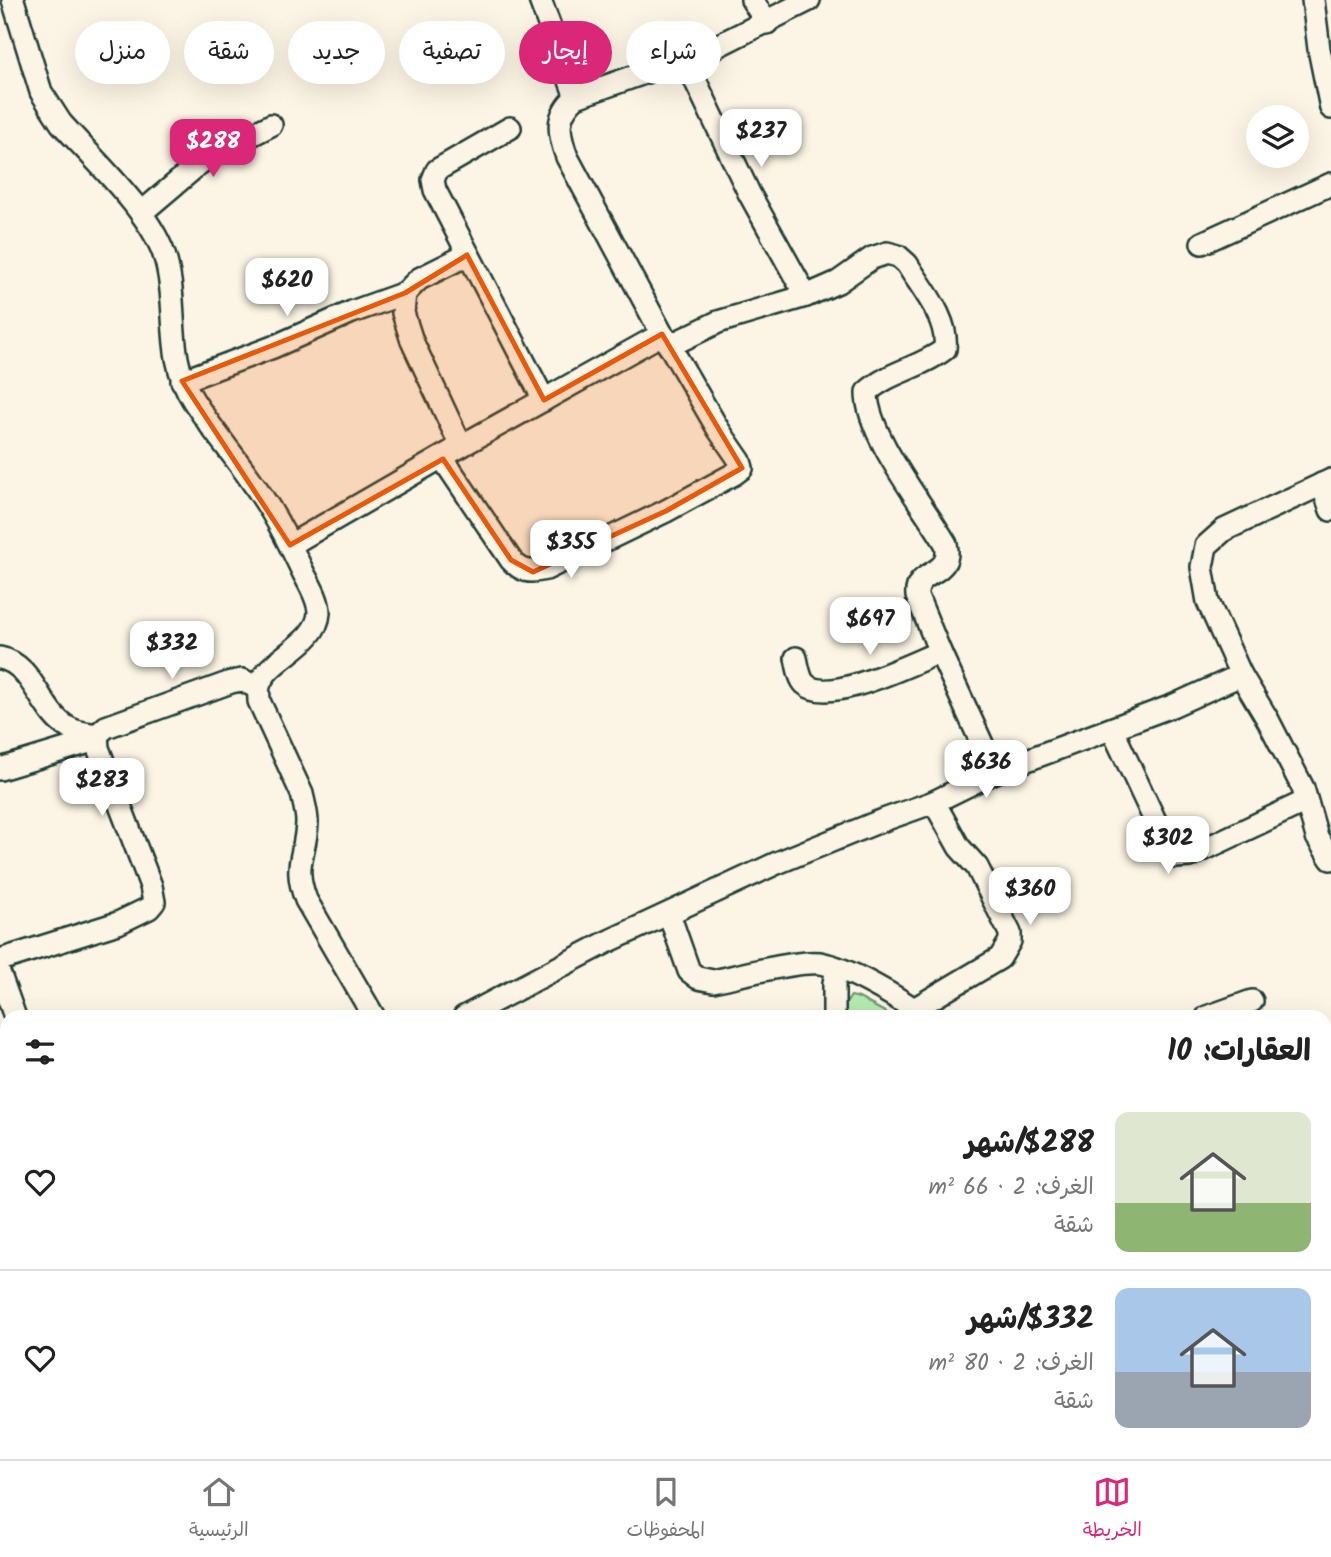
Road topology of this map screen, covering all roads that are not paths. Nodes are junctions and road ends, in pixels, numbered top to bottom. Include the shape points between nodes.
1 (13, 0) edge
2 (540, 0) edge
3 (752, 0) edge
4 (809, 0) edge
5 (1313, 0) edge
6 (767, 23) junction
7 (721, 43) edge
8 (626, 80) edge
9 (697, 84) edge
10 (576, 97) junction
11 (1331, 108) edge
12 (271, 125) dead end
13 (510, 128) dead end
14 (1331, 184) edge
15 (141, 213) junction
16 (1202, 243) dead end
17 (467, 255) junction
18 (405, 293) junction
19 (806, 296) junction
20 (666, 340) junction
21 (182, 381) junction
22 (544, 400) junction
23 (461, 446) junction
24 (443, 459) junction
25 (1326, 482) edge
26 (1331, 510) edge
27 (290, 545) junction
28 (940, 652) junction
29 (0, 658) edge
30 (796, 658) dead end
31 (1241, 675) junction
32 (258, 688) junction
33 (1112, 729) junction
34 (96, 737) junction
35 (0, 769) edge
36 (995, 772) junction
37 (1306, 801) junction
38 (934, 802) junction
39 (1331, 859) edge
40 (669, 914) junction
41 (0, 960) edge
42 (837, 968) junction
43 (0, 975) edge
44 (1252, 1001) dead end
45 (12, 1010) edge
46 (370, 1010) edge
47 (477, 1010) edge
48 (834, 1010) edge
49 (914, 1010) edge
50 (924, 1010) edge
51 (1227, 1010) edge

1 - 15 street via 41,92 61,123
2 - 10 street
3 - 6 street
4 - 6 street
5 - 11 street
6 - 7 street
8 - 10 street
9 - 19 street via 749,193
10 - 20 street via 561,114 562,142
12 - 15 street via 206,158
13 - 17 street via 437,170 433,180
14 - 16 street
15 - 21 street via 166,260 176,363
17 - 18 street via 419,279
17 - 22 street
18 - 21 street
18 - 23 street via 403,313 412,341
19 - 20 street
19 - 28 street via 887,253 907,264 944,326 945,349 933,359 880,380 867,392 872,420 946,544 946,561 916,588
20 - 22 street
20 - 24 street via 742,468 666,510 546,569 520,570
21 - 27 street
22 - 23 street
23 - 24 street
24 - 27 street
25 - 26 street
25 - 31 street via 1224,530 1206,545 1202,567 1206,593
27 - 32 street via 319,614 306,638 263,676
28 - 30 street via 852,686 829,690 805,684
28 - 36 street
29 - 34 street via 25,674 47,707 69,728
31 - 33 street
31 - 37 street
32 - 34 street via 242,680 231,682 106,727
32 - 46 street via 259,701 306,810 298,869 301,886
33 - 36 street
33 - 37 street via 1175,857 1190,856
34 - 35 street
34 - 41 street via 155,902 118,923
36 - 38 street
37 - 39 street via 1317,837
38 - 40 street via 777,863
38 - 50 street via 959,847 978,867 1010,941 1000,958
40 - 42 street via 689,971 698,978 713,981 818,962
40 - 47 street
42 - 48 street
42 - 49 street
43 - 45 street
44 - 51 street

